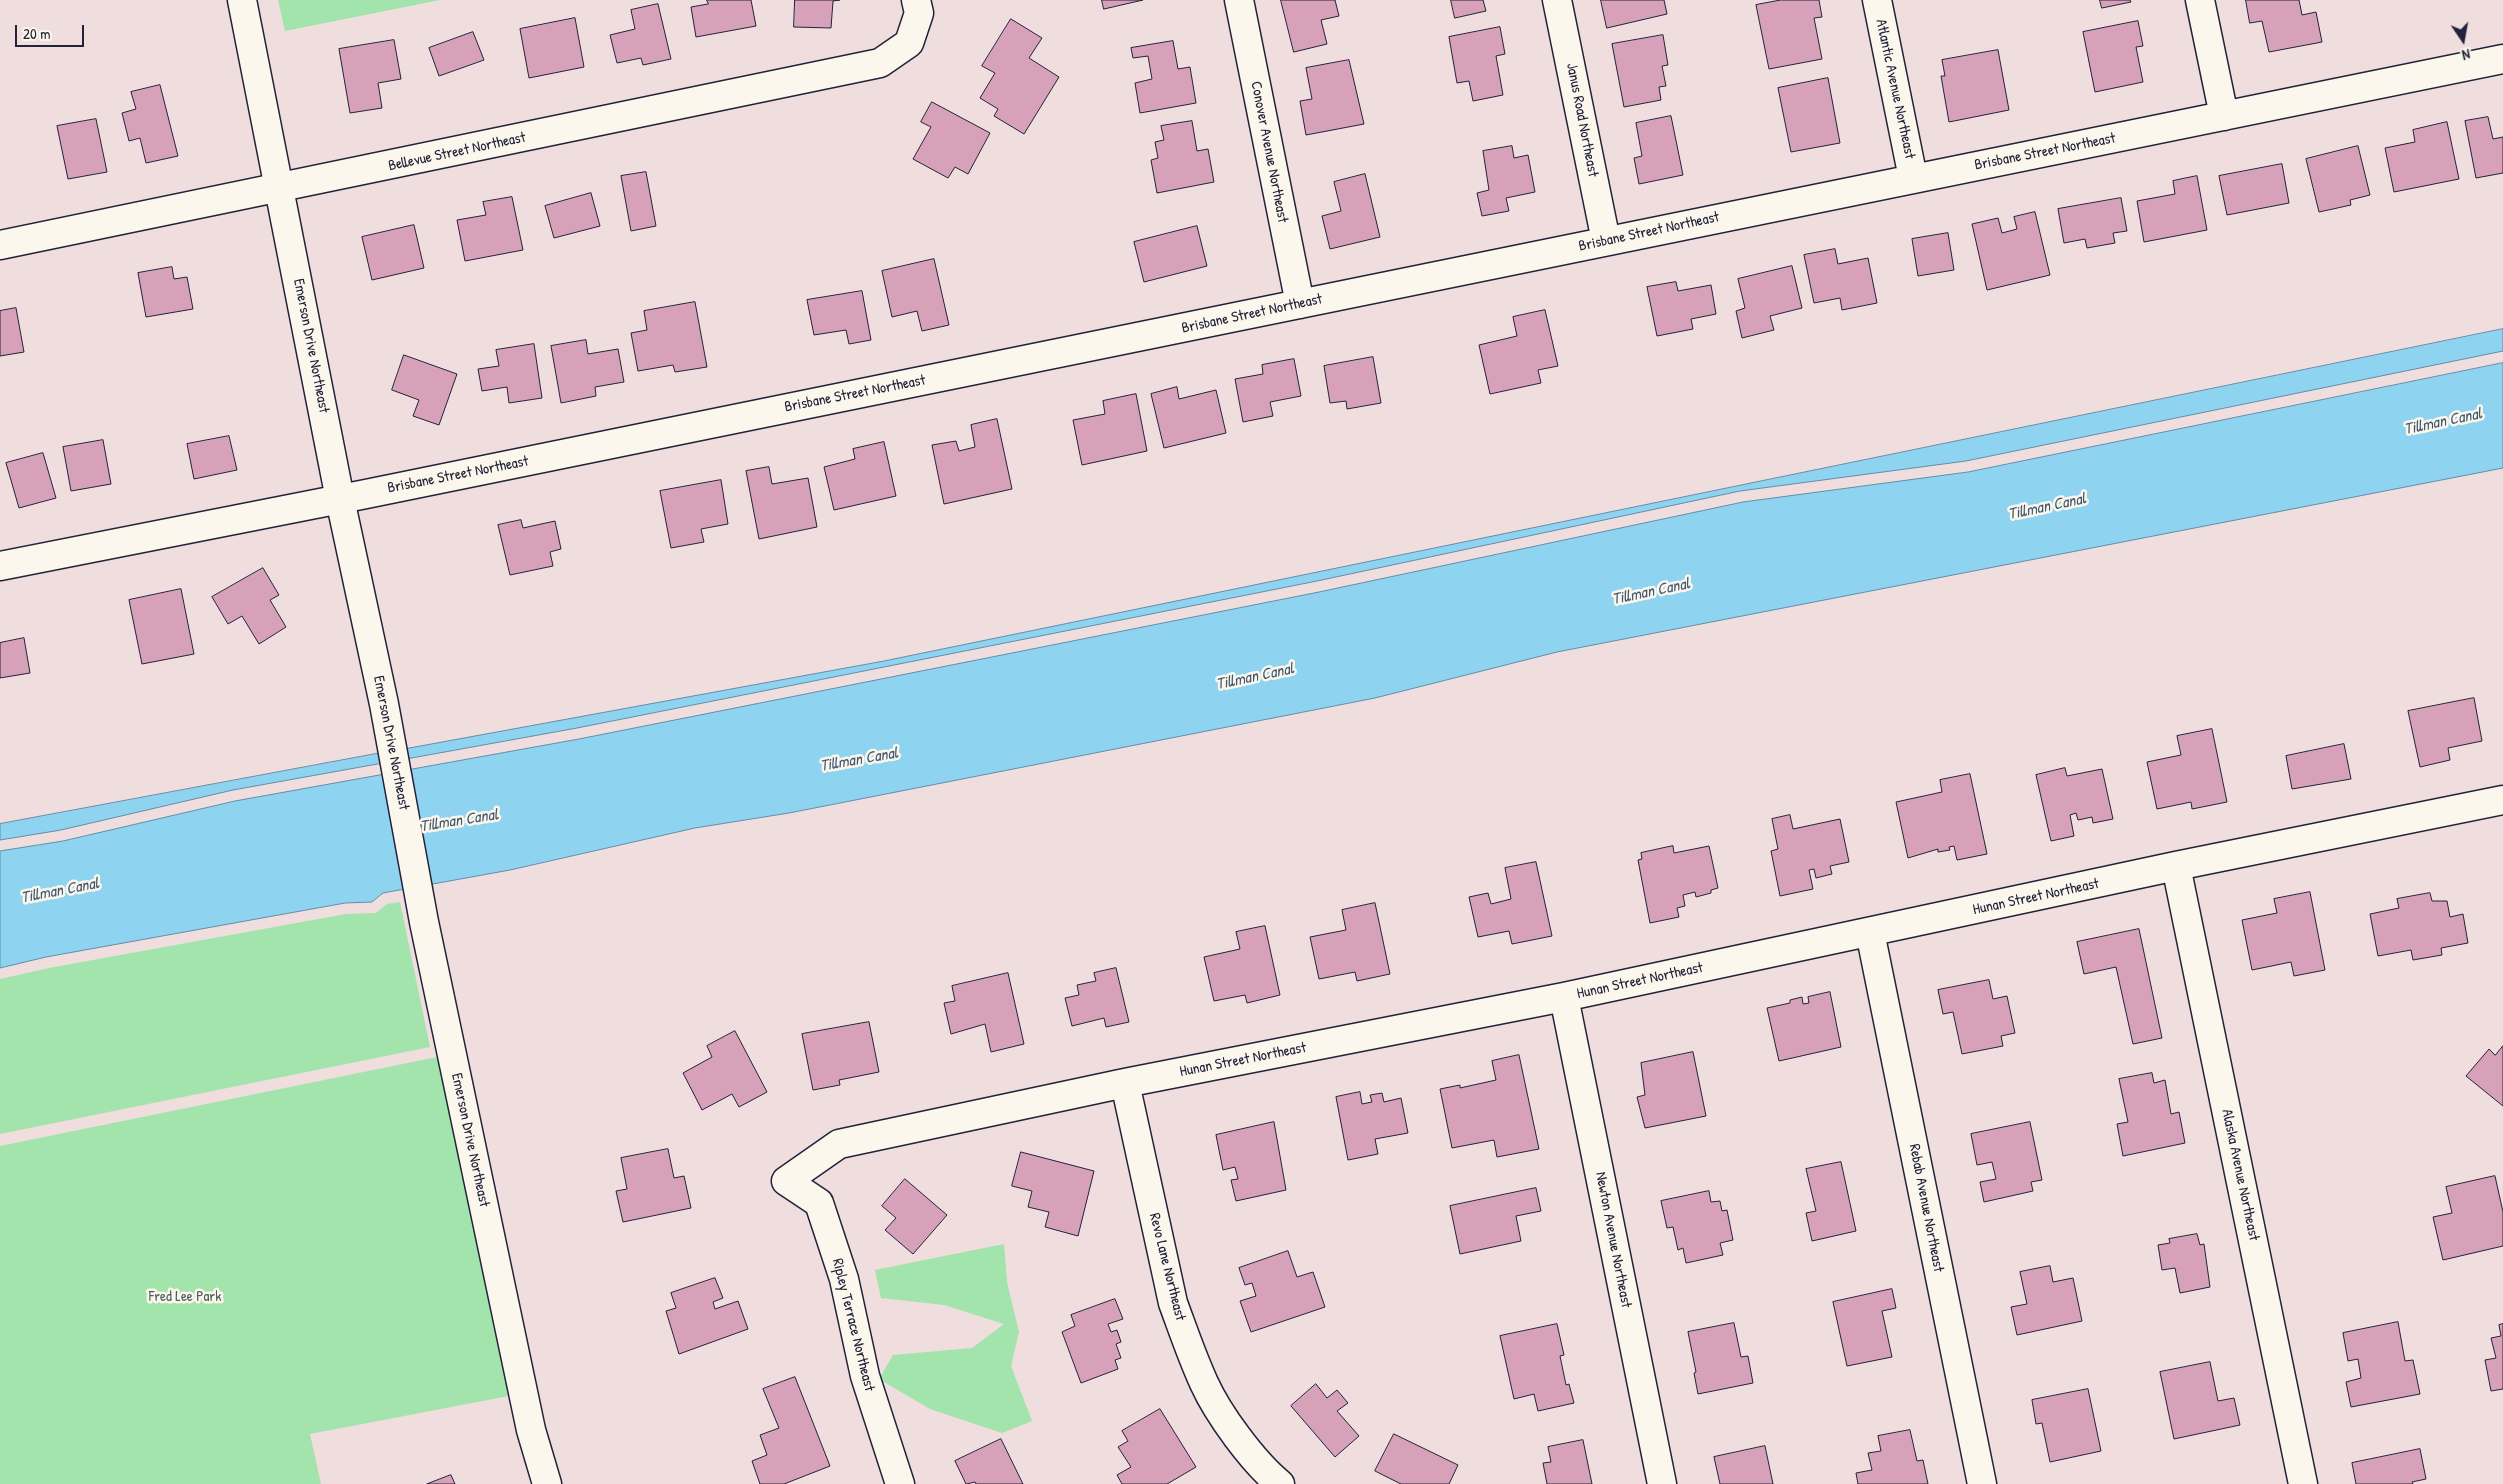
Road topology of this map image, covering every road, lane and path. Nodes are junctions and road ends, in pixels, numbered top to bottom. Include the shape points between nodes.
1 (242, 0) edge
2 (916, 0) edge
3 (1238, 0) edge
4 (1557, 0) edge
5 (1877, 0) edge
6 (2200, 0) edge
7 (2503, 59) edge
8 (2224, 116) junction
9 (1913, 178) junction
10 (280, 189) junction
11 (1606, 241) junction
12 (0, 245) edge
13 (1300, 304) junction
14 (340, 499) junction
15 (0, 566) edge
16 (2503, 800) edge
17 (2176, 866) junction
18 (1870, 932) junction
19 (1564, 996) junction
20 (1124, 1082) junction
21 (786, 1181) joint
22 (547, 1484) edge
23 (900, 1484) edge
24 (1280, 1484) edge
25 (1662, 1484) edge
26 (1982, 1484) edge
27 (2303, 1484) edge

1 - 10 street, Emerson Drive Northeast
2 - 10 street, Bellevue Street Northeast via 919,13 909,43 880,63
3 - 13 street, Conover Avenue Northeast
4 - 11 street, Janus Road Northeast
5 - 9 street, Atlantic Avenue Northeast
6 - 8 street
7 - 8 street, Brisbane Street Northeast
8 - 9 street, Brisbane Street Northeast
9 - 11 street, Brisbane Street Northeast
10 - 12 street, Bellevue Street Northeast
10 - 14 street, Emerson Drive Northeast
11 - 13 street, Brisbane Street Northeast
13 - 14 street, Brisbane Street Northeast
14 - 15 street, Brisbane Street Northeast
14 - 22 street, Emerson Drive Northeast via 384,704 424,922 531,1430
16 - 17 street, Hunan Street Northeast
17 - 18 street, Hunan Street Northeast
17 - 27 street, Alaska Avenue Northeast
18 - 19 street, Hunan Street Northeast
18 - 26 street, Rebab Avenue Northeast
19 - 20 street, Hunan Street Northeast
19 - 25 street, Newton Avenue Northeast
20 - 21 street, Hunan Street Northeast via 839,1144
20 - 24 street, Revo Lane Northeast via 1173,1303 1188,1344 1204,1384 1231,1427 1266,1473
21 - 23 street, Ripley Terrace Northeast via 818,1203 844,1279 865,1376

